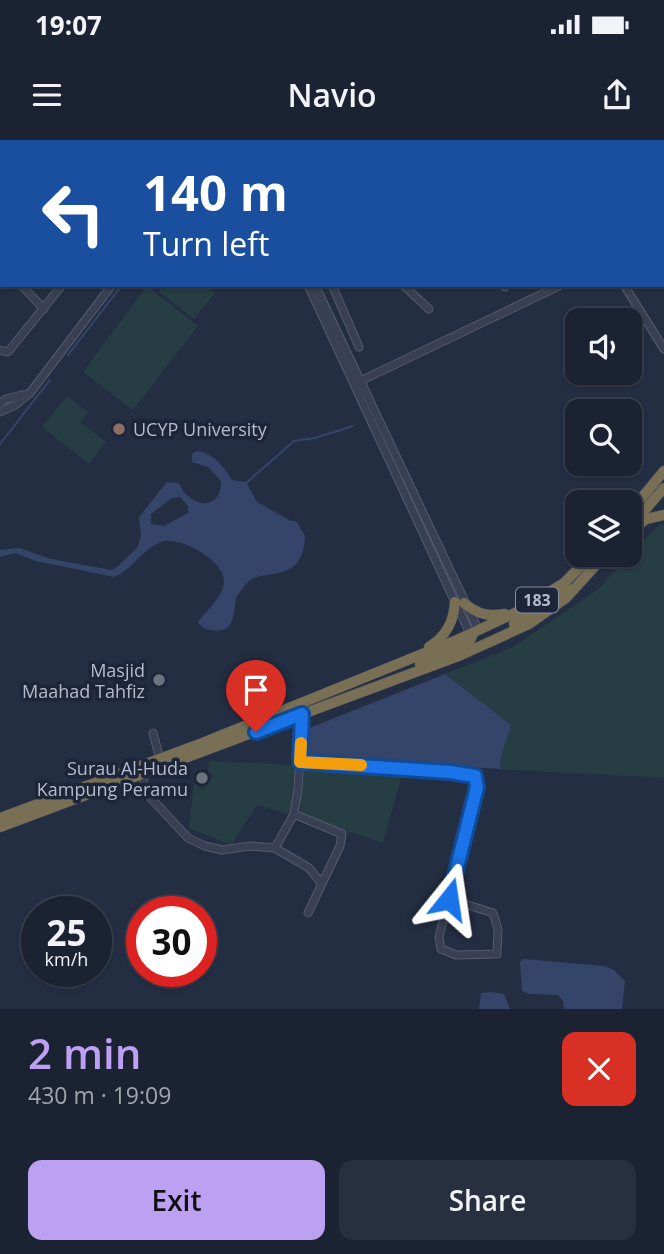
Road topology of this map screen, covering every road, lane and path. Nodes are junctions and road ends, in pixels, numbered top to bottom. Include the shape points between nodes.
1 (23, 287) edge
2 (60, 287) edge
3 (110, 287) edge
4 (332, 287) edge
5 (405, 287) edge
6 (557, 287) edge
7 (625, 287) edge
8 (313, 289) edge
9 (44, 309) junction
10 (429, 309) dead end
11 (359, 347) dead end
12 (664, 349) edge
13 (0, 350) edge
14 (357, 382) junction
15 (0, 392) edge
16 (30, 393) junction
17 (3, 402) edge
18 (0, 412) edge
19 (664, 471) edge
20 (664, 488) edge
21 (642, 498) edge
22 (642, 515) edge
23 (664, 515) edge
24 (642, 522) edge
25 (580, 567) edge
26 (594, 567) edge
27 (574, 589) junction
28 (460, 603) junction
29 (519, 611) junction
30 (474, 632) junction
31 (411, 659) junction
32 (391, 681) junction
33 (302, 714) junction
34 (153, 733) dead end
35 (160, 759) junction
36 (300, 762) junction
37 (142, 776) junction
38 (293, 814) junction
39 (0, 818) edge
40 (0, 827) edge
41 (275, 848) junction
42 (321, 883) junction
43 (449, 899) junction
44 (308, 913) dead end

1 - 9 street
2 - 9 street
3 - 16 street
4 - 11 street
5 - 10 street
6 - 14 street
7 - 12 street
8 - 14 street
9 - 13 street via 8,352
14 - 28 street
15 - 17 street
16 - 17 street
16 - 18 street
19 - 21 highway
20 - 22 highway
23 - 24 highway
25 - 29 highway, 183 via 564,583
26 - 27 highway, 183
27 - 30 highway via 490,635
27 - 32 highway, 183 via 529,624
28 - 29 highway via 488,616
28 - 30 street via 468,629
28 - 31 highway via 447,631
29 - 30 highway, 183
30 - 31 highway, 183
30 - 32 highway via 468,644 399,673
31 - 35 highway, 183
32 - 33 highway, 183
33 - 36 street
33 - 37 highway, 183
34 - 35 street
35 - 39 highway, 183
36 - 38 street
36 - 43 street via 475,776 477,787
37 - 40 highway, 183
37 - 41 street via 152,801 194,841 222,850
38 - 41 street
38 - 42 street via 342,834
41 - 42 street via 309,868
42 - 44 street
43 - 43 street via 439,937 441,949 456,955 497,954 493,913

